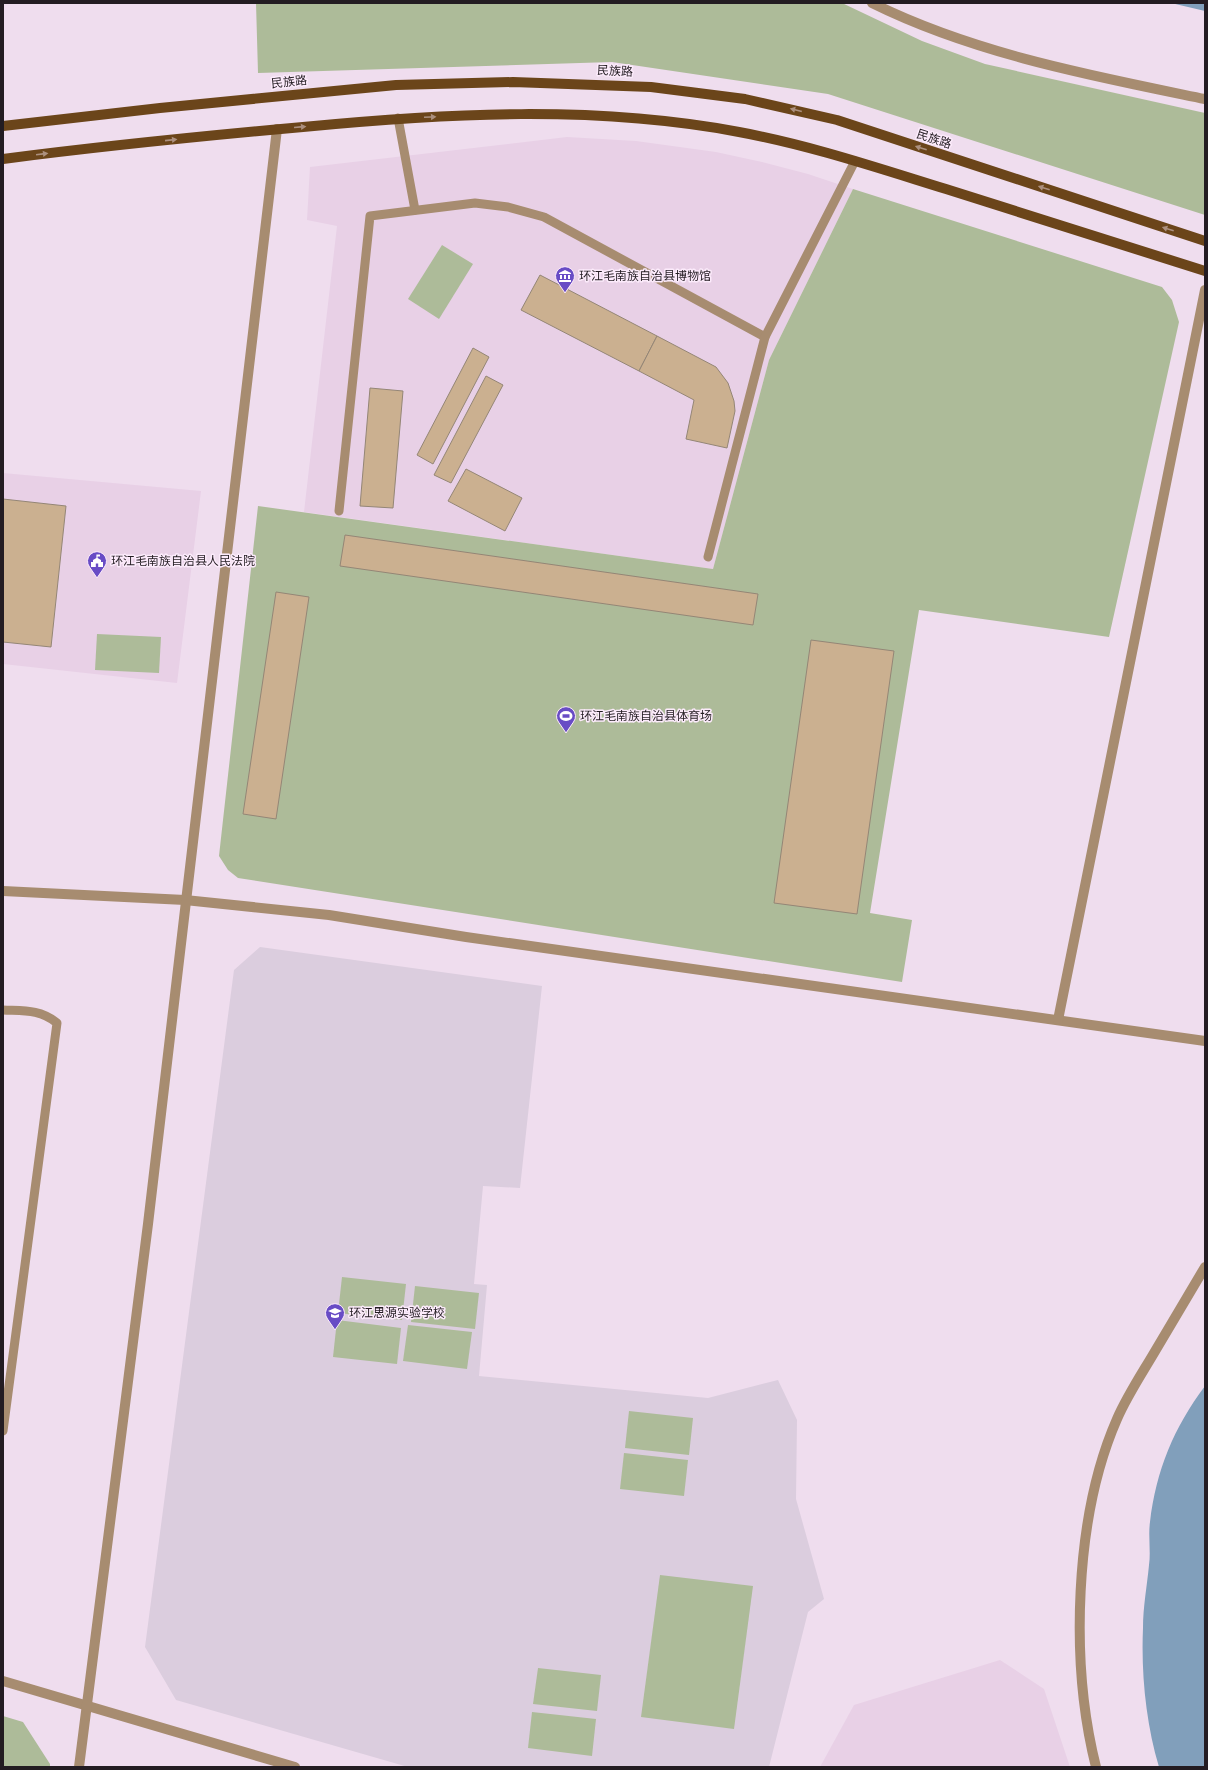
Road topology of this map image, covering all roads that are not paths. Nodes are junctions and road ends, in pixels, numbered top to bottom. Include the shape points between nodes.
1 (872, 3) edge
2 (1205, 99) edge
3 (398, 118) junction
4 (3, 126) edge
5 (277, 129) junction
6 (3, 159) edge
7 (855, 161) junction
8 (415, 210) junction
9 (1205, 241) edge
10 (1205, 271) edge
11 (1205, 290) edge
12 (1203, 307) edge
13 (765, 337) junction
14 (339, 511) dead end
15 (708, 557) dead end
16 (3, 891) edge
17 (186, 900) junction
18 (3, 1010) edge
19 (1058, 1020) junction
20 (1205, 1041) edge
21 (1205, 1267) edge
22 (6, 1384) edge
23 (3, 1431) edge
24 (3, 1681) edge
25 (87, 1706) junction
26 (79, 1767) edge
27 (295, 1767) edge
28 (1096, 1767) edge

1 - 2 street via 968,43 1105,79
5 -> 3 main road
3 -> 7 main road via 513,114 648,119 784,141
3 - 8 lane
9 -> 4 main road, 民族路 via 837,120 745,99 651,87 513,82 396,86
6 -> 5 main road
5 - 17 street
7 - 10 main road
7 - 13 lane
8 - 13 lane via 475,203 508,207 544,217
8 - 14 lane via 370,216
11 - 12 street
12 - 19 street
13 - 15 lane
16 - 17 street
17 - 19 street via 329,915 466,937
17 - 25 street
18 - 22 lane via 36,1011 57,1022
19 - 20 street
21 - 28 street via 1127,1397 1108,1444 1094,1493 1085,1544 1080,1633 1088,1731
22 - 23 lane
24 - 25 street
25 - 26 street
25 - 27 street

